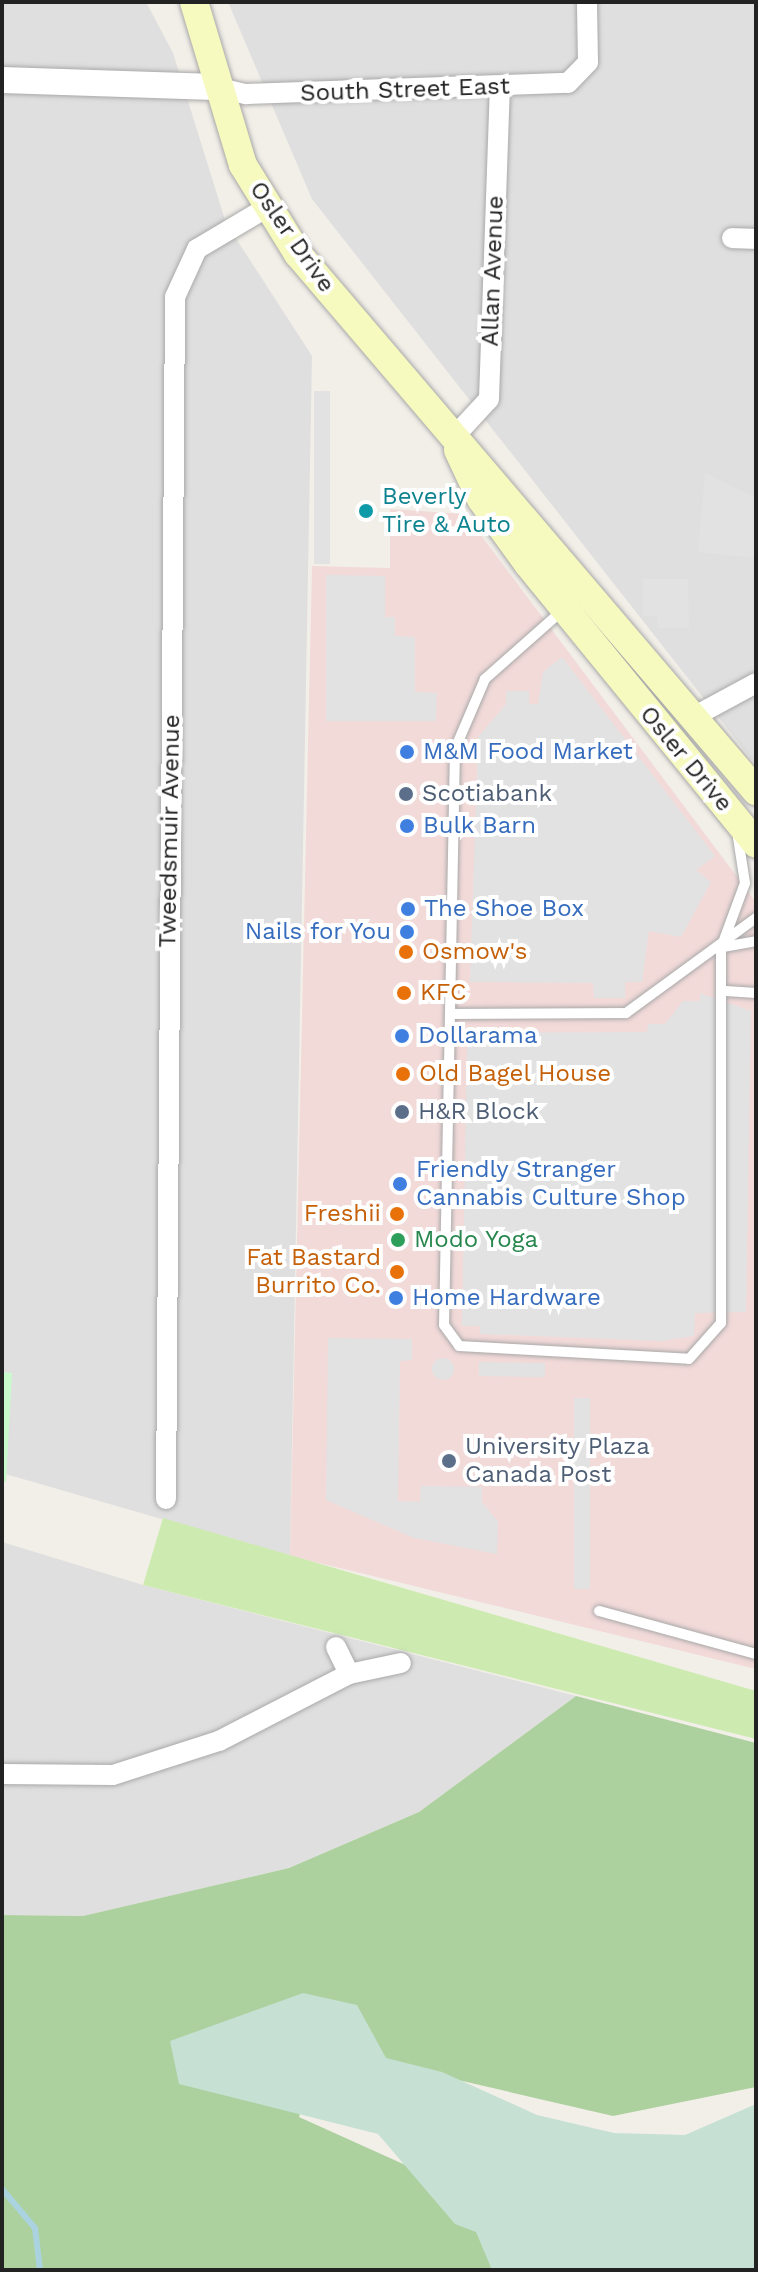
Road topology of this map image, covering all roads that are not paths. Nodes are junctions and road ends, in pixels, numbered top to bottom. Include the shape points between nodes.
1 (194, 2) edge
2 (587, 2) edge
3 (2, 80) edge
4 (215, 87) junction
5 (500, 88) junction
6 (266, 208) junction
7 (732, 238) dead end
8 (756, 239) edge
9 (452, 439) junction
10 (589, 590) junction
11 (563, 609) junction
12 (756, 683) edge
13 (695, 716) junction
14 (756, 791) edge
15 (723, 803) junction
16 (756, 844) edge
17 (756, 918) edge
18 (756, 941) edge
19 (721, 948) junction
20 (726, 991) junction
21 (756, 993) edge
22 (450, 1014) junction
23 (166, 1499) dead end
24 (599, 1611) dead end
25 (336, 1647) dead end
26 (756, 1654) edge
27 (401, 1663) dead end
28 (349, 1674) junction
29 (2, 1774) edge

1 - 4 main road, Osler Drive
2 - 5 street, South Street East via 588,62 568,83
3 - 4 street
4 - 5 street, South Street East via 246,94
4 - 6 main road, Osler Drive
5 - 9 street, Allan Avenue via 489,399
6 - 9 main road, Osler Drive
6 - 23 street, Tweedsmuir Avenue via 197,249 175,297
7 - 8 street
9 - 10 main road, Osler Drive via 500,482
9 - 11 main road, Osler Drive via 481,499
10 - 11 lane
10 - 13 main road, Osler Drive
11 - 15 main road, Osler Drive
11 - 22 lane via 492,670 457,734
12 - 13 street
13 - 14 main road, Osler Drive
15 - 16 main road, Osler Drive
15 - 19 lane via 746,870
17 - 19 lane
18 - 19 lane
19 - 20 lane
19 - 22 lane via 620,1015
20 - 21 lane
20 - 22 lane via 721,1323 689,1359 470,1350 446,1334
24 - 26 lane
25 - 28 street
27 - 28 street
28 - 29 street via 219,1741 113,1775

